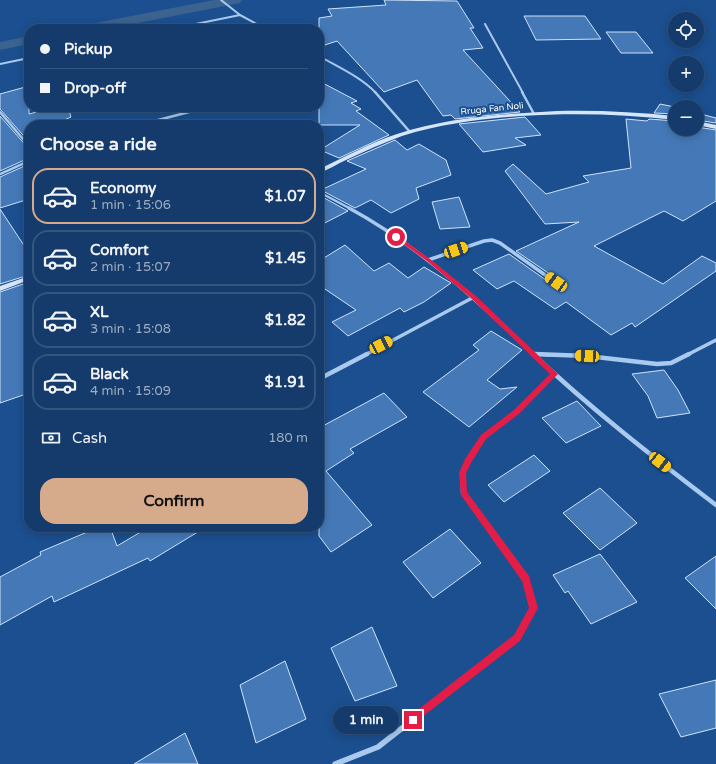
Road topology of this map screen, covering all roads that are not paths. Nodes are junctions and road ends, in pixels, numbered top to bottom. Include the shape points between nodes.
1 (221, 0) edge
2 (240, 15) junction
3 (196, 24) edge
4 (257, 24) edge
5 (485, 24) dead end
6 (24, 59) edge
7 (324, 59) edge
8 (0, 64) edge
9 (0, 112) edge
10 (190, 112) edge
11 (534, 114) junction
12 (668, 117) edge
13 (159, 120) edge
14 (704, 124) edge
15 (716, 127) edge
16 (410, 132) junction
17 (24, 140) edge
18 (24, 163) edge
19 (324, 169) edge
20 (0, 174) edge
21 (324, 195) edge
22 (428, 260) junction
23 (24, 280) edge
24 (556, 282) dead end
25 (0, 289) edge
26 (474, 297) junction
27 (716, 340) edge
28 (533, 354) junction
29 (554, 374) junction
30 (324, 376) edge
31 (716, 505) edge
32 (335, 764) edge

1 - 2 street
2 - 3 street
2 - 4 street
5 - 11 street
6 - 8 street
7 - 16 street via 372,88
9 - 17 street
10 - 13 street
11 - 12 main road, Rruga Fan Noli via 592,111
11 - 16 main road, Rruga Fan Noli via 448,123
14 - 15 main road
16 - 19 main road, Rruga Fan Noli
18 - 20 street
21 - 22 street via 375,222
22 - 24 street via 492,240
22 - 26 street
23 - 25 main road
26 - 28 street
26 - 30 street
27 - 28 street via 671,363
28 - 29 street
29 - 31 street
29 - 32 street via 516,412 484,437 463,473 463,492 526,579 533,608 517,638 378,747

